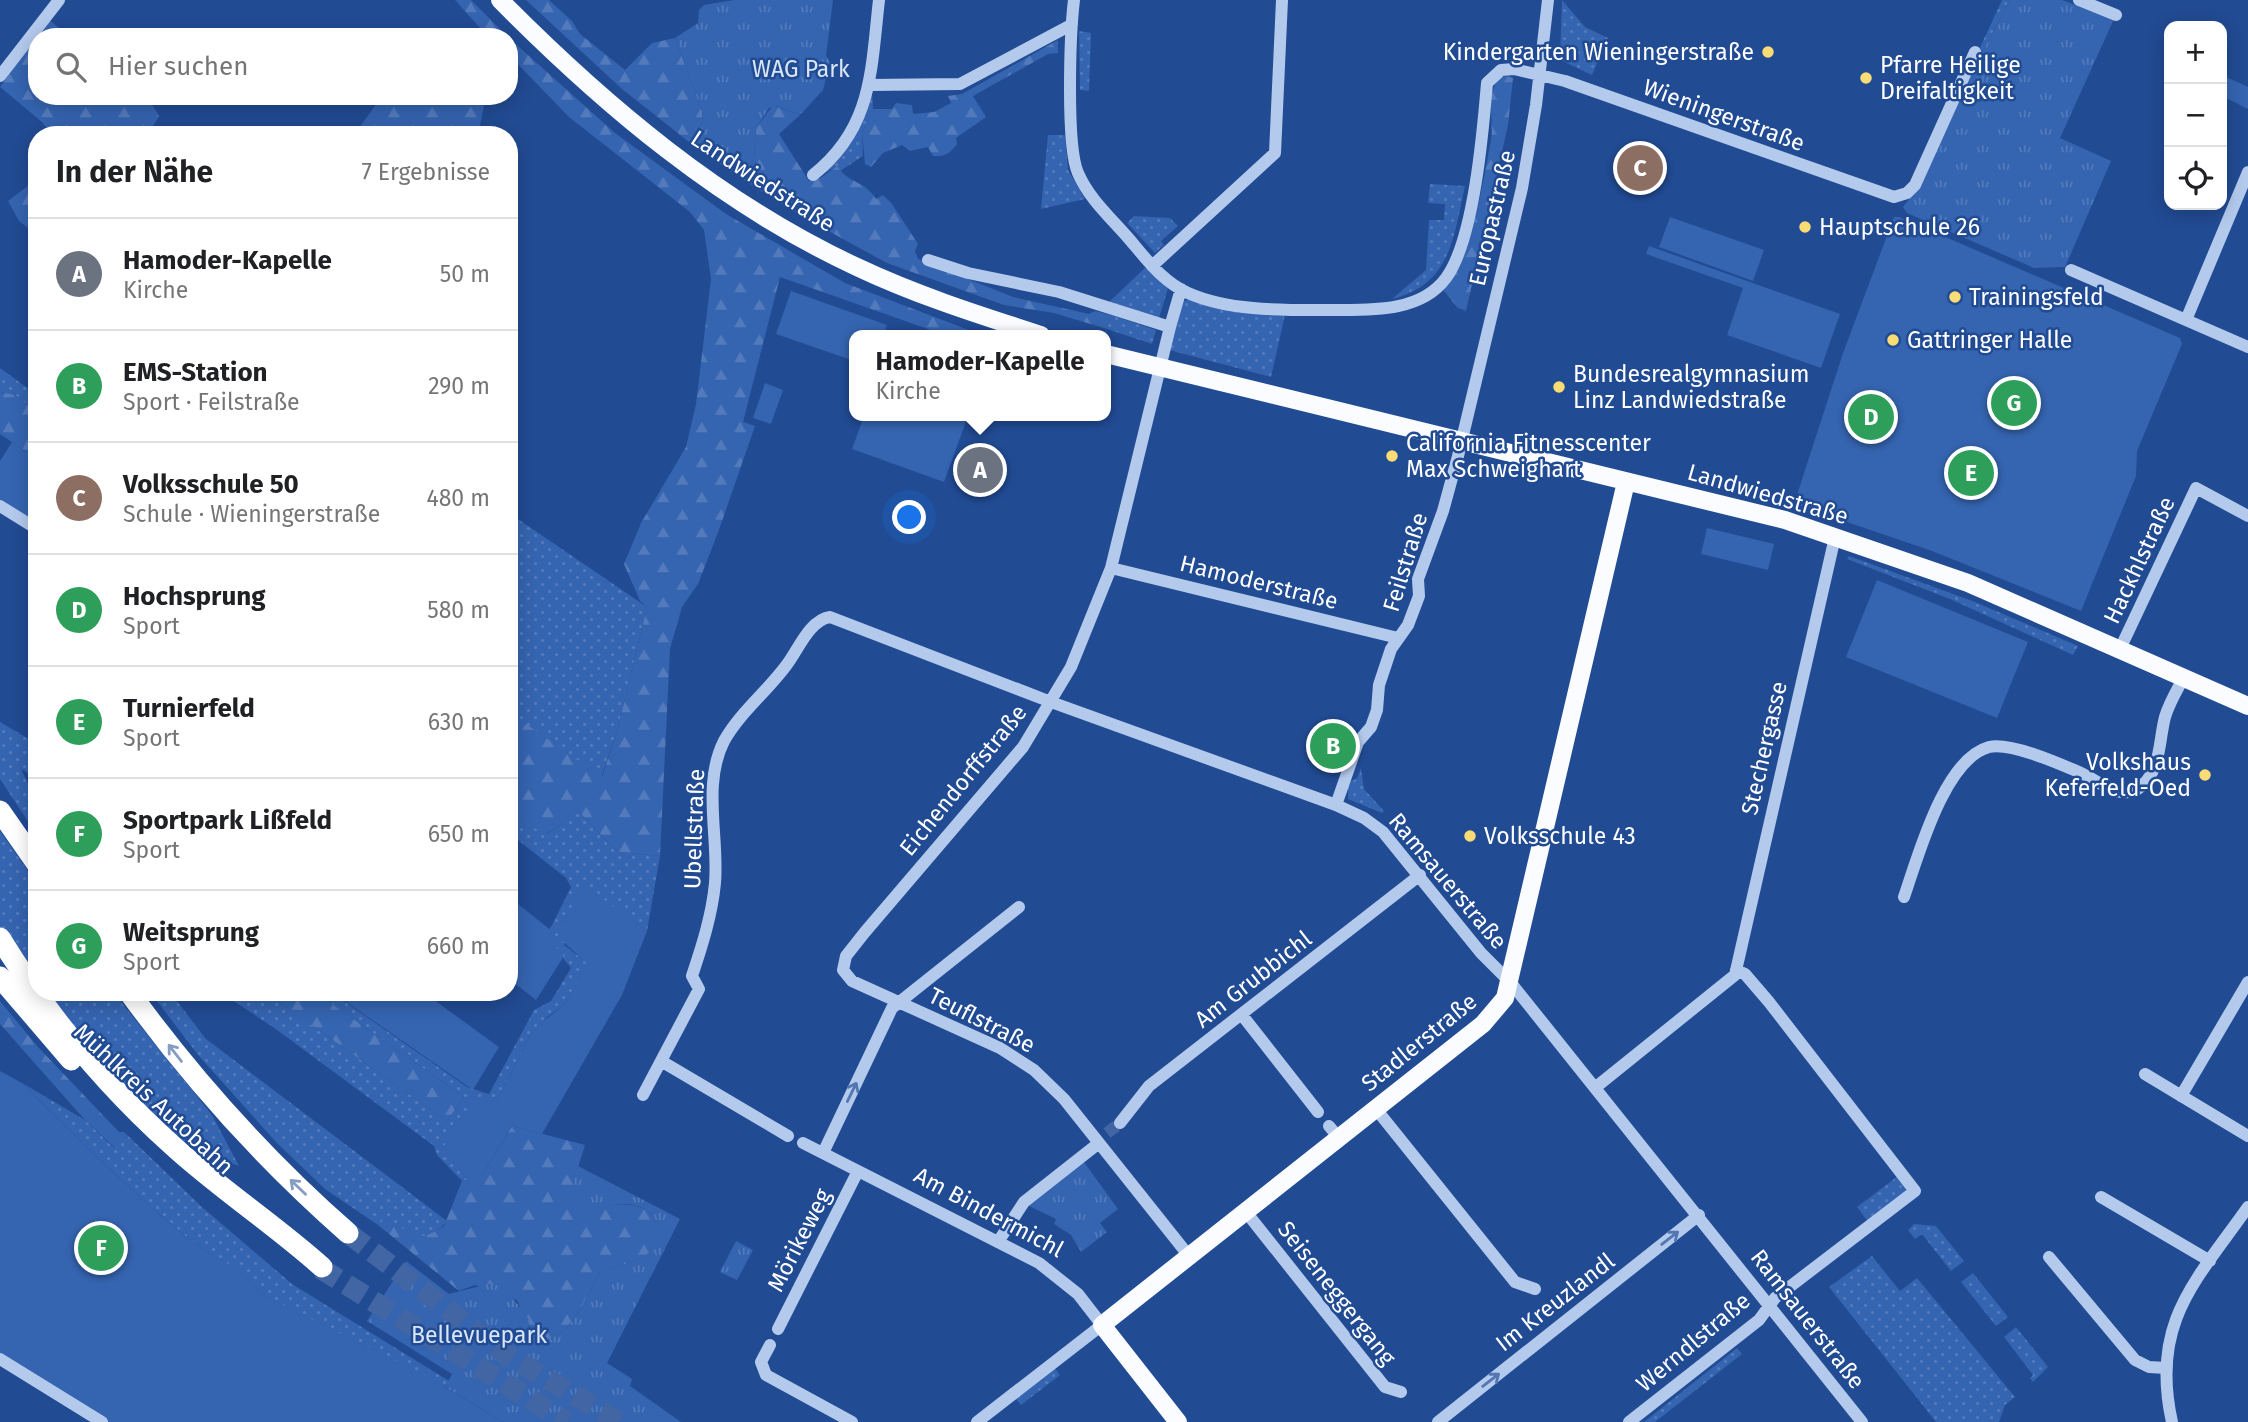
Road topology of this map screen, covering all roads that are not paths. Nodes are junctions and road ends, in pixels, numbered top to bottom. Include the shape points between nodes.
1 (59, 0) edge
2 (500, 0) edge
3 (879, 0) edge
4 (1074, 0) edge
5 (1282, 0) edge
6 (1548, 0) edge
7 (2079, 0) edge
8 (2116, 15) dead end
9 (1071, 25) junction
10 (37, 28) edge
11 (28, 40) edge
12 (1975, 52) dead end
13 (1539, 75) junction
14 (0, 76) edge
15 (870, 85) junction
16 (2248, 172) edge
17 (813, 175) dead end
18 (928, 260) dead end
19 (1152, 265) junction
20 (2071, 270) dead end
21 (1181, 289) junction
22 (2186, 320) junction
23 (1170, 327) junction
24 (1025, 330) edge
25 (2248, 347) edge
26 (1111, 355) edge
27 (1160, 368) junction
28 (1461, 442) junction
29 (1626, 482) junction
30 (0, 506) edge
31 (2248, 516) edge
32 (28, 523) edge
33 (1835, 537) junction
34 (1111, 568) junction
35 (823, 618) joint
36 (1398, 638) junction
37 (2120, 649) junction
38 (2184, 677) junction
39 (1051, 702) junction
40 (2248, 706) edge
41 (1336, 805) junction
42 (0, 811) edge
43 (28, 851) edge
44 (1420, 875) junction
45 (1904, 897) dead end
46 (1019, 907) dead end
47 (0, 938) edge
48 (843, 962) joint
49 (1736, 970) junction
50 (0, 976) edge
51 (28, 980) edge
52 (2248, 982) edge
53 (1511, 983) junction
54 (42, 1001) edge
55 (136, 1001) edge
56 (899, 1002) junction
57 (1242, 1015) junction
58 (661, 1061) junction
59 (2145, 1074) dead end
60 (1595, 1087) junction
61 (643, 1095) dead end
62 (2181, 1096) junction
63 (1376, 1109) junction
64 (1318, 1112) dead end
65 (1120, 1123) tunnel mouth
66 (788, 1136) dead end
67 (2248, 1136) edge
68 (1101, 1138) junction
69 (803, 1143) dead end
70 (822, 1153) junction
71 (858, 1171) junction
72 (2101, 1197) dead end
73 (2248, 1207) edge
74 (1246, 1212) junction
75 (1699, 1215) junction
76 (348, 1233) tunnel mouth
77 (998, 1242) junction
78 (1189, 1256) junction
79 (2049, 1257) dead end
80 (2210, 1261) junction
81 (1535, 1289) dead end
82 (1770, 1305) junction
83 (1101, 1325) junction
84 (778, 1329) dead end
85 (770, 1345) dead end
86 (0, 1359) edge
87 (2166, 1368) junction
88 (1401, 1392) dead end
89 (102, 1422) edge
90 (852, 1422) edge
91 (977, 1422) edge
92 (1178, 1422) edge
93 (1438, 1422) edge
94 (1629, 1422) edge
95 (1862, 1422) edge
96 (2172, 1422) edge

1 - 10 street
2 - 24 main road, Landwiedstraße via 649,135 736,199 866,271 958,309
3 - 15 street
4 - 9 street
5 - 19 street via 1275,153
6 - 13 street, Europastraße
7 - 8 street
9 - 15 street via 960,85
9 - 19 street via 1075,165 1088,191
11 - 14 street
12 - 13 street, Wieningerstraße via 1915,185 1894,197
13 - 21 street, Wieningerstraße via 1506,69 1490,77 1459,253 1445,279 1422,298 1392,307 1296,310 1210,301
13 - 28 street, Europastraße via 1522,188
15 - 17 street via 851,133
16 - 22 street
18 - 23 street via 1059,292
19 - 21 street
20 - 22 street
21 - 23 street
22 - 25 street
23 - 27 street
26 - 27 main road, Landwiedstraße
27 - 28 main road, Landwiedstraße
27 - 34 street, Eichendorffstraße
28 - 29 main road, Landwiedstraße
28 - 36 street, Feilstraße via 1418,579 1420,594
29 - 33 main road, Landwiedstraße via 1785,520
29 - 53 main road, Stadlerstraße
30 - 32 street
31 - 37 street, Hackhlstraße via 2196,488
33 - 37 main road, Landwiedstraße via 1968,583
33 - 49 street, Stechergasse
34 - 36 street, Hamoderstraße
34 - 39 street, Eichendorffstraße via 1091,623
35 - 39 street, Ramsauerstraße
35 - 58 street, Ubellstraße via 736,724 716,760 715,883 692,976 699,989
36 - 41 street, Feilstraße via 1379,685 1371,727 1358,742
37 - 38 main road, Landwiedstraße
38 - 40 main road, Landwiedstraße
38 - 45 street via 2166,714 2157,761 2146,782 2135,791 2114,791 2077,771 2014,749 1990,747 1975,754 1948,787
39 - 41 street, Ramsauerstraße
39 - 48 street, Eichendorffstraße via 1007,766
41 - 44 street, Ramsauerstraße via 1375,824
42 - 43 highway
44 - 53 street, Ramsauerstraße via 1481,953
44 - 57 street, Am Grubbichl
46 - 56 street
47 - 51 highway, Mühlkreis Autobahn
48 - 56 street, Teuflstraße via 852,981
49 - 60 street via 1728,983
49 - 82 street, Werndlstraße via 1769,1002 1915,1191
50 - 54 highway, Mühlkreis Autobahn via 68,1056 154,1142 219,1197 321,1268 183,1155 112,1087
52 - 62 street
53 - 60 street, Ramsauerstraße
53 - 63 main road, Stadlerstraße via 1492,1016
76 -> 55 highway, Mühlkreis Autobahn via 236,1123
56 - 68 street, Teuflstraße via 1027,1065
70 -> 56 street, Teuflstraße via 892,1008
57 - 64 street
57 - 65 street, Am Grubbichl via 1144,1091
58 - 61 street
58 - 66 street
59 - 62 street
60 - 75 street, Ramsauerstraße
62 - 67 street
63 - 74 main road, Stadlerstraße via 1334,1132
63 - 81 street via 1515,1282
68 - 77 street via 1024,1202
68 - 78 street, Teuflstraße
69 - 70 street, Am Bindermichl
70 - 71 street, Am Bindermichl
71 - 77 street, Am Bindermichl
71 - 84 street, Mörikeweg
72 - 80 street
73 - 80 street
74 - 78 main road, Stadlerstraße
74 - 88 street, Seiseneggergang via 1385,1387
75 - 82 street, Ramsauerstraße
93 -> 75 street, Im Kreuzlandl
77 - 83 street, Am Bindermichl via 1060,1278
78 - 83 main road, Stadlerstraße
79 - 87 street via 2135,1360
80 - 87 street via 2178,1312
82 - 94 street, Werndlstraße via 1759,1320
82 - 95 street, Ramsauerstraße
83 - 91 street, Stadlerstraße
83 - 92 main road, Am Bindermichl
85 - 90 street via 761,1369 780,1385
86 - 89 street
87 - 96 street

